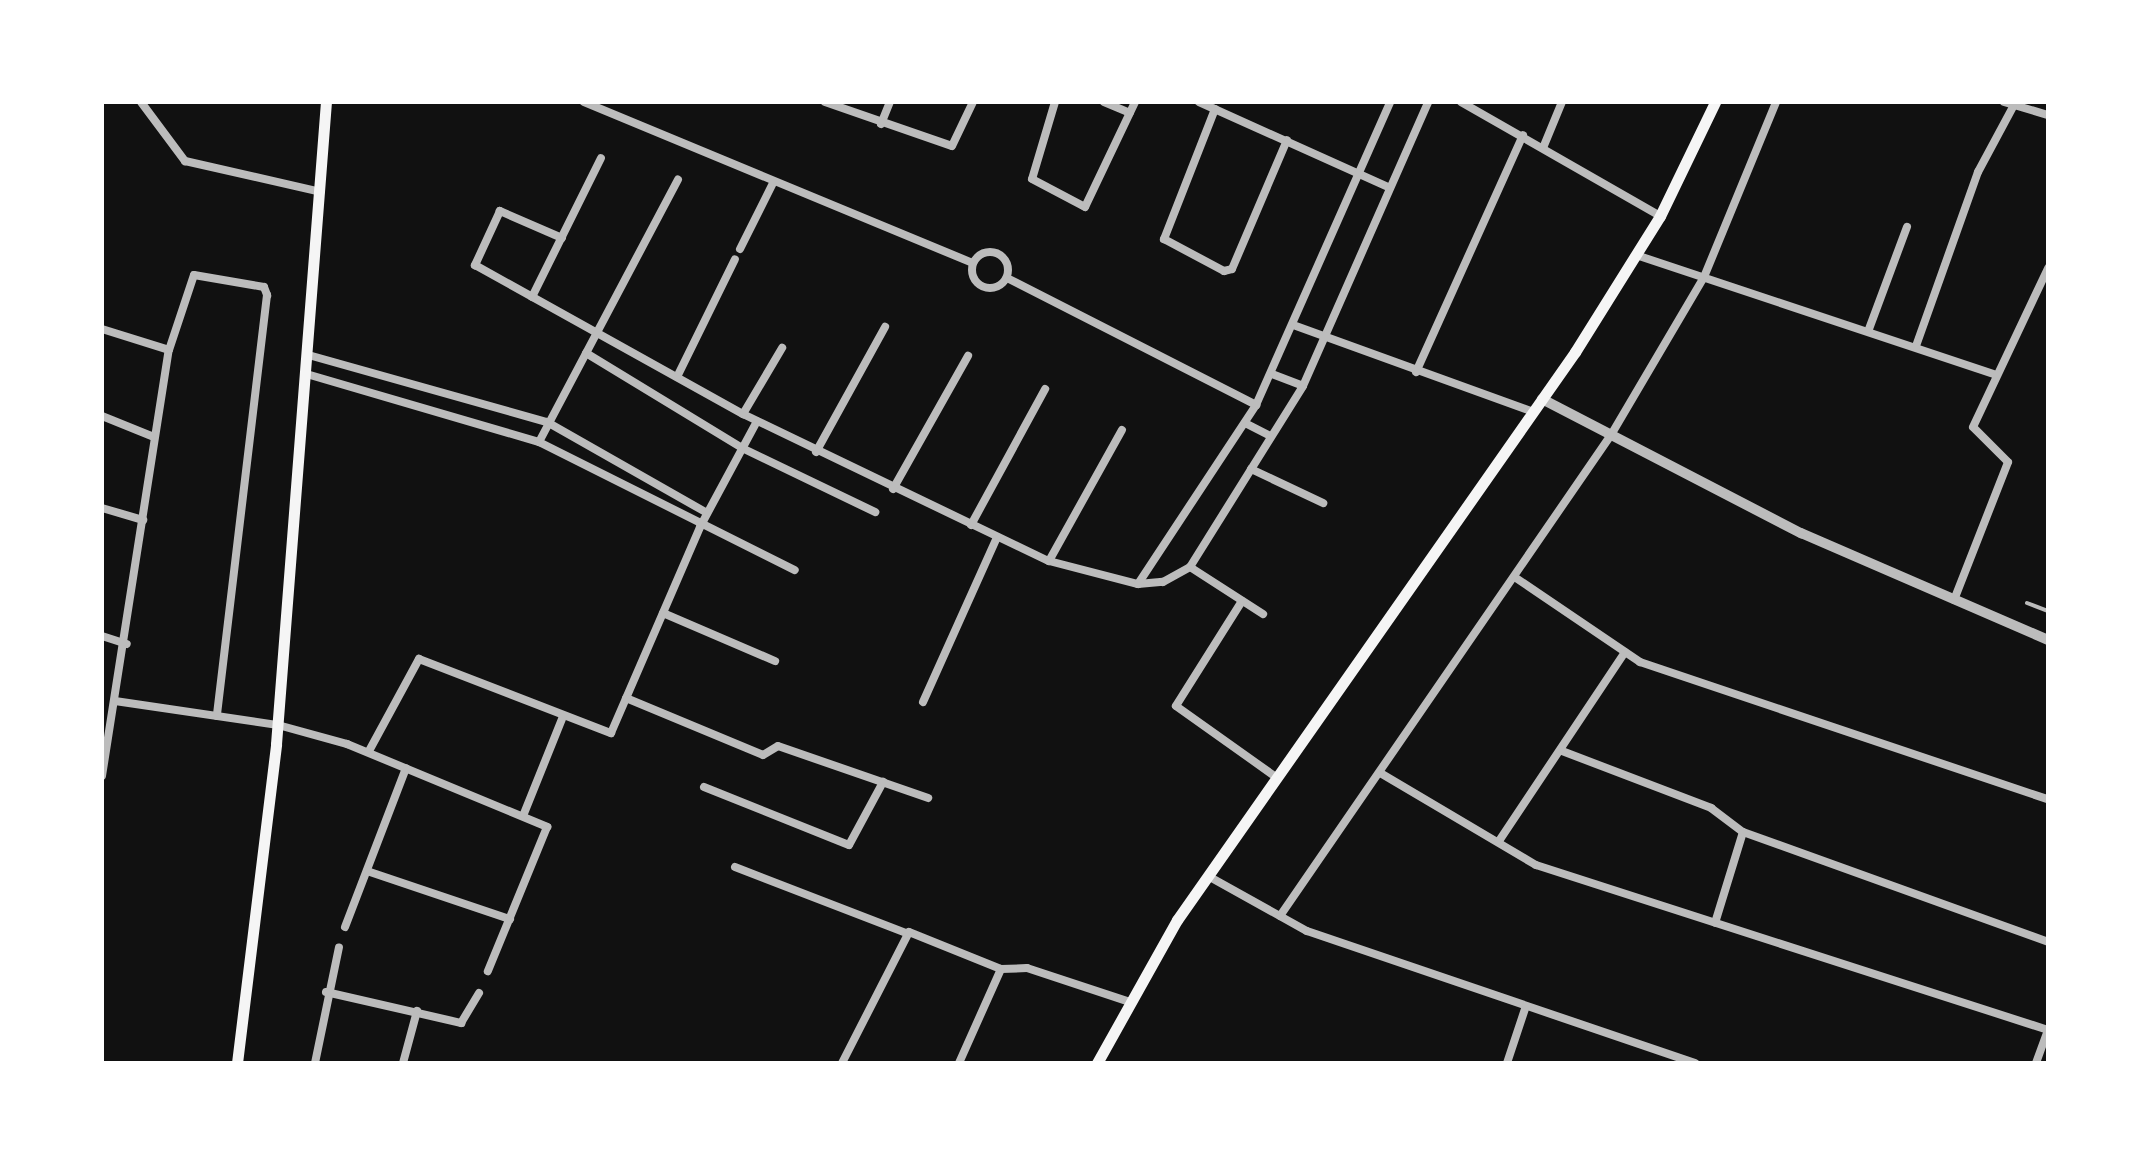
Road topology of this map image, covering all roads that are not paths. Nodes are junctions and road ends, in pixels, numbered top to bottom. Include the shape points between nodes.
1 (141, 102) edge
2 (326, 102) edge
3 (584, 102) edge
4 (825, 102) edge
5 (890, 102) edge
6 (973, 102) edge
7 (1055, 102) edge
8 (1104, 102) edge
9 (1135, 102) edge
10 (1199, 102) edge
11 (1390, 102) edge
12 (1428, 102) edge
13 (1461, 102) edge
14 (1562, 102) edge
15 (1715, 102) edge
16 (1776, 102) edge
17 (2004, 102) edge
18 (2014, 105) junction
19 (1215, 109) junction
20 (1130, 113) junction
21 (2048, 115) edge
22 (881, 124) junction
23 (1523, 135) junction
24 (1287, 140) junction
25 (1543, 148) junction
26 (601, 158) dead end
27 (1359, 172) junction
28 (678, 180) dead end
29 (773, 183) junction
30 (1388, 187) junction
31 (321, 192) junction
32 (1660, 216) junction
33 (1907, 227) dead end
34 (562, 238) junction
35 (740, 249) dead end
36 (1636, 255) junction
37 (735, 259) dead end
38 (973, 263) junction
39 (2048, 268) edge
40 (1704, 277) junction
41 (1007, 278) junction
42 (532, 297) junction
43 (1296, 326) junction
44 (885, 327) dead end
45 (102, 329) edge
46 (1869, 329) junction
47 (597, 333) junction
48 (1324, 338) junction
49 (1916, 346) junction
50 (782, 348) dead end
51 (169, 350) junction
52 (586, 353) junction
53 (312, 356) junction
54 (968, 356) dead end
55 (1416, 372) junction
56 (1272, 374) junction
57 (310, 375) junction
58 (1997, 375) junction
59 (677, 377) junction
60 (1303, 386) junction
61 (1045, 389) dead end
62 (1542, 399) junction
63 (1256, 405) junction
64 (1533, 412) junction
65 (743, 414) junction
66 (102, 416) edge
67 (757, 421) junction
68 (547, 422) junction
69 (1245, 423) junction
70 (1122, 430) dead end
71 (1611, 435) junction
72 (1270, 436) junction
73 (154, 437) junction
74 (539, 442) junction
75 (742, 448) junction
76 (816, 452) junction
77 (1251, 469) junction
78 (893, 489) junction
79 (1323, 503) dead end
80 (102, 508) edge
81 (875, 512) dead end
82 (707, 513) junction
83 (143, 520) junction
84 (971, 525) junction
85 (700, 527) junction
86 (997, 537) junction
87 (1049, 561) junction
88 (1190, 567) junction
89 (795, 570) dead end
90 (1516, 578) junction
91 (1138, 584) junction
92 (1954, 600) junction
93 (1242, 601) junction
94 (2027, 603) dead end
95 (2048, 611) edge
96 (663, 613) junction
97 (1263, 614) dead end
98 (102, 636) edge
99 (2048, 640) edge
100 (127, 644) junction
101 (1625, 652) junction
102 (775, 661) dead end
103 (626, 698) junction
104 (115, 701) junction
105 (923, 702) dead end
106 (217, 716) junction
107 (562, 719) junction
108 (278, 725) junction
109 (369, 751) junction
110 (1562, 751) junction
111 (406, 768) junction
112 (1382, 774) junction
113 (102, 776) edge
114 (1276, 777) junction
115 (883, 782) junction
116 (704, 787) dead end
117 (928, 798) dead end
118 (2048, 799) edge
119 (523, 816) junction
120 (1743, 832) junction
121 (1499, 841) junction
122 (735, 867) dead end
123 (367, 871) junction
124 (1208, 876) junction
125 (1280, 916) junction
126 (510, 919) junction
127 (1715, 923) junction
128 (345, 927) dead end
129 (908, 932) junction
130 (2048, 942) edge
131 (339, 947) dead end
132 (1001, 969) junction
133 (488, 971) dead end
134 (326, 992) junction
135 (479, 993) dead end
136 (1130, 1002) junction
137 (1526, 1006) junction
138 (417, 1011) junction
139 (2048, 1030) edge
140 (237, 1063) edge
141 (315, 1063) edge
142 (403, 1063) edge
143 (842, 1063) edge
144 (959, 1063) edge
145 (1097, 1063) edge
146 (1507, 1063) edge
147 (1695, 1063) edge
148 (2036, 1063) edge

1 - 31 street via 185,161
2 - 31 main road
3 - 29 street
4 - 22 street
5 - 22 street
6 - 22 street via 955,146
7 - 20 street via 1032,179 1085,207
8 - 20 street
9 - 20 street
10 - 19 street
11 - 27 street
12 - 30 street
13 - 23 street
14 - 25 street
15 - 32 main road
16 - 40 street
17 - 18 street
18 - 21 street
18 - 49 street via 1978,172
19 - 24 street
19 - 24 street via 1164,239 1224,271 1232,269
23 - 25 street
23 - 55 street
24 - 27 street
25 - 32 street
26 - 34 street
27 - 30 street
27 - 43 street
28 - 47 street
29 - 35 street
29 - 38 street
30 - 48 street
31 - 53 main road
32 - 36 main road
33 - 46 street
34 - 42 street
34 - 42 street via 500,211 475,267
36 - 40 street
36 - 62 main road
37 - 59 street
38 - 41 street via 994,253 1004,259
38 - 41 street via 980,286 992,289
39 - 58 street
40 - 46 street
40 - 71 street
41 - 63 street
42 - 47 street
43 - 48 street
43 - 56 street
44 - 76 street
45 - 51 street
46 - 49 street
47 - 52 street
47 - 59 street
48 - 55 street
48 - 60 street
49 - 58 street
50 - 65 street
51 - 73 street
51 - 106 street via 194,275 264,287
52 - 68 street
52 - 75 street
53 - 57 main road
53 - 68 street
54 - 78 street
55 - 64 street
56 - 60 street
56 - 63 street
57 - 74 street
57 - 108 main road
58 - 92 street via 1972,432 2004,454 2007,466
59 - 65 street
60 - 72 street
61 - 84 street
62 - 64 main road
62 - 71 street
63 - 69 street
64 - 114 main road
65 - 67 street
66 - 73 street
67 - 75 street
67 - 76 street
68 - 74 street
68 - 82 street
69 - 72 street
69 - 91 street
70 - 87 street
71 - 90 street
71 - 92 street via 1801,533
72 - 77 street
73 - 83 street
74 - 85 street
75 - 81 street
75 - 82 street
76 - 78 street
77 - 79 street
77 - 88 street
78 - 84 street
80 - 83 street
82 - 85 street
83 - 100 street
84 - 86 street
85 - 89 street
85 - 96 street
86 - 87 street
86 - 105 street
87 - 91 street
88 - 91 street via 1173,579
88 - 93 street
90 - 101 street
90 - 112 street
92 - 99 street
93 - 97 street
93 - 114 street via 1176,706
94 - 95 lane
96 - 102 street
96 - 103 street
98 - 100 street
100 - 104 street
101 - 110 street
101 - 118 street
103 - 107 street via 608,734
103 - 115 street via 763,755 778,746
104 - 106 street
104 - 113 street
106 - 108 street
107 - 109 street via 419,659
107 - 119 street
108 - 109 street
108 - 140 main road
109 - 111 street
110 - 120 street via 1711,808
110 - 121 street
111 - 119 street
111 - 123 street
112 - 121 street
112 - 125 street
114 - 124 main road
115 - 116 street via 849,845
115 - 117 street
119 - 126 street via 549,832
120 - 127 street
120 - 130 street
121 - 127 street via 1536,865
122 - 129 street
123 - 126 street
123 - 128 street
124 - 125 street
124 - 136 main road
125 - 137 street
126 - 133 street
127 - 139 street
129 - 132 street
129 - 143 street
131 - 134 street
132 - 136 street via 1027,968
132 - 144 street
134 - 138 street
134 - 141 street
135 - 138 street via 463,1023
136 - 145 main road
137 - 146 street
137 - 147 street
138 - 142 street
139 - 148 street

